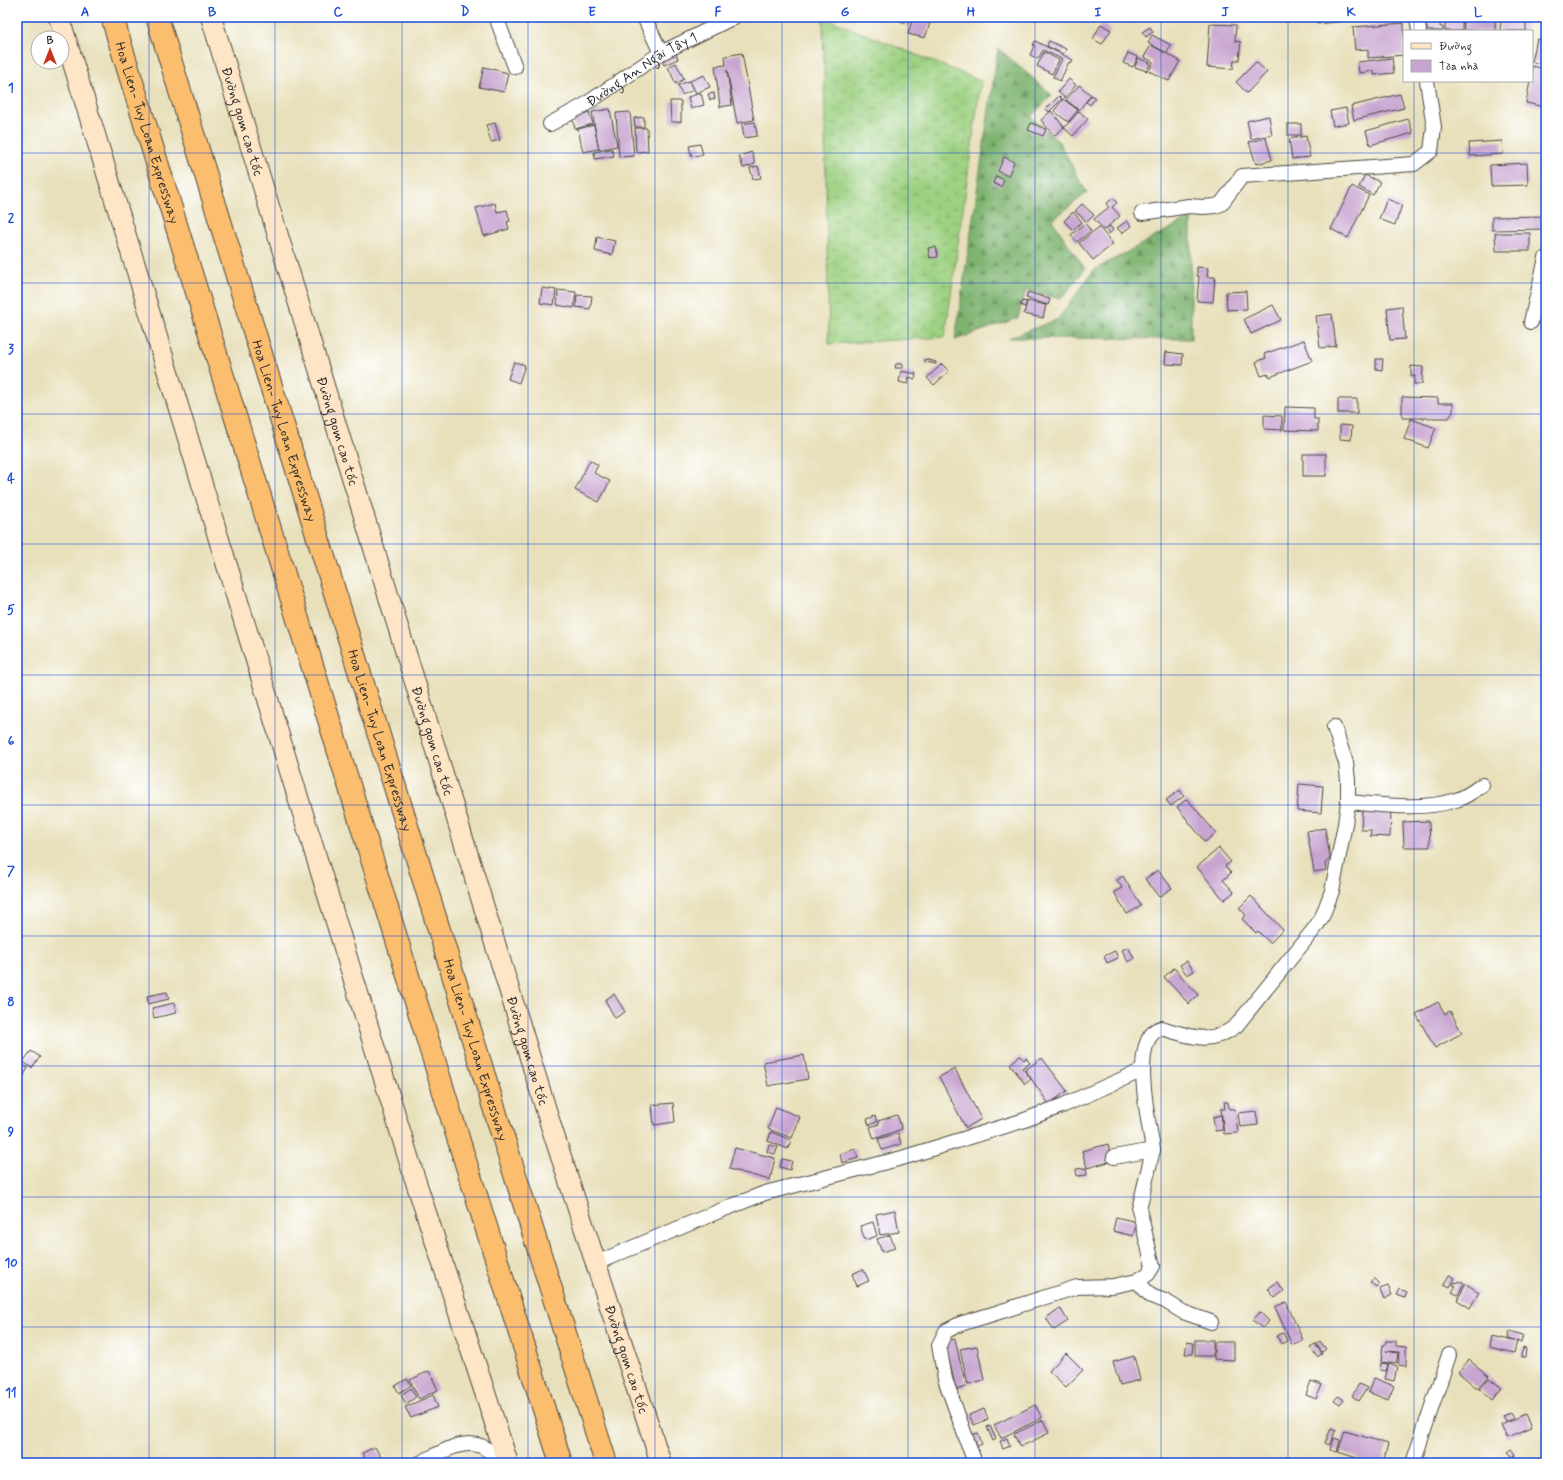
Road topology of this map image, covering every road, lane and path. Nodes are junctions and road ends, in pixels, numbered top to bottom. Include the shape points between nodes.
1 (59, 17) edge
2 (112, 17) edge
3 (157, 17) edge
4 (211, 17) edge
5 (496, 17) edge
6 (644, 17) edge
7 (734, 17) edge
8 (1417, 17) edge
9 (1419, 30) edge
10 (661, 53) junction
11 (514, 67) dead end
12 (1427, 82) edge
13 (550, 124) dead end
14 (1142, 213) dead end
15 (1546, 258) edge
16 (1531, 322) dead end
17 (1334, 727) dead end
18 (1482, 785) dead end
19 (1348, 802) junction
20 (1143, 1070) junction
21 (1153, 1150) junction
22 (1114, 1157) dead end
23 (596, 1263) junction
24 (1137, 1281) junction
25 (1211, 1322) dead end
26 (1449, 1356) dead end
27 (420, 1463) edge
28 (503, 1463) edge
29 (508, 1463) edge
30 (561, 1463) edge
31 (606, 1463) edge
32 (661, 1463) edge
33 (975, 1463) edge
34 (1413, 1463) edge

1 - 29 main road via 413,1173
2 - 30 highway, Hoa Lien- Tuy Loan Expressway via 458,1139
3 - 31 highway, Hoa Lien- Tuy Loan Expressway via 501,1132
4 - 23 main road, Đường gom cao tốc via 551,1126
5 - 11 street
6 - 10 street
7 - 10 street, Đường An Ngãi Tây 1
8 - 9 street
10 - 13 street, Đường An Ngãi Tây 1 via 583,106
12 - 14 street via 1434,127 1431,151 1414,164 1242,176 1221,204
15 - 16 street
17 - 19 street via 1346,763
18 - 19 street via 1464,797 1442,804 1387,806
19 - 20 street via 1332,891 1322,917 1302,945 1236,1026 1228,1032 1204,1038 1161,1028 1152,1033 1146,1046
20 - 21 street
20 - 23 street via 1022,1121 902,1158 765,1193
21 - 22 street
21 - 24 street via 1139,1209 1153,1266 1148,1274
23 - 32 main road, Đường gom cao tốc
24 - 25 street via 1151,1296
24 - 33 street via 1113,1286 1077,1287 960,1324 946,1331 939,1345 944,1379
26 - 34 street
27 - 28 street via 449,1449 471,1444 488,1450

